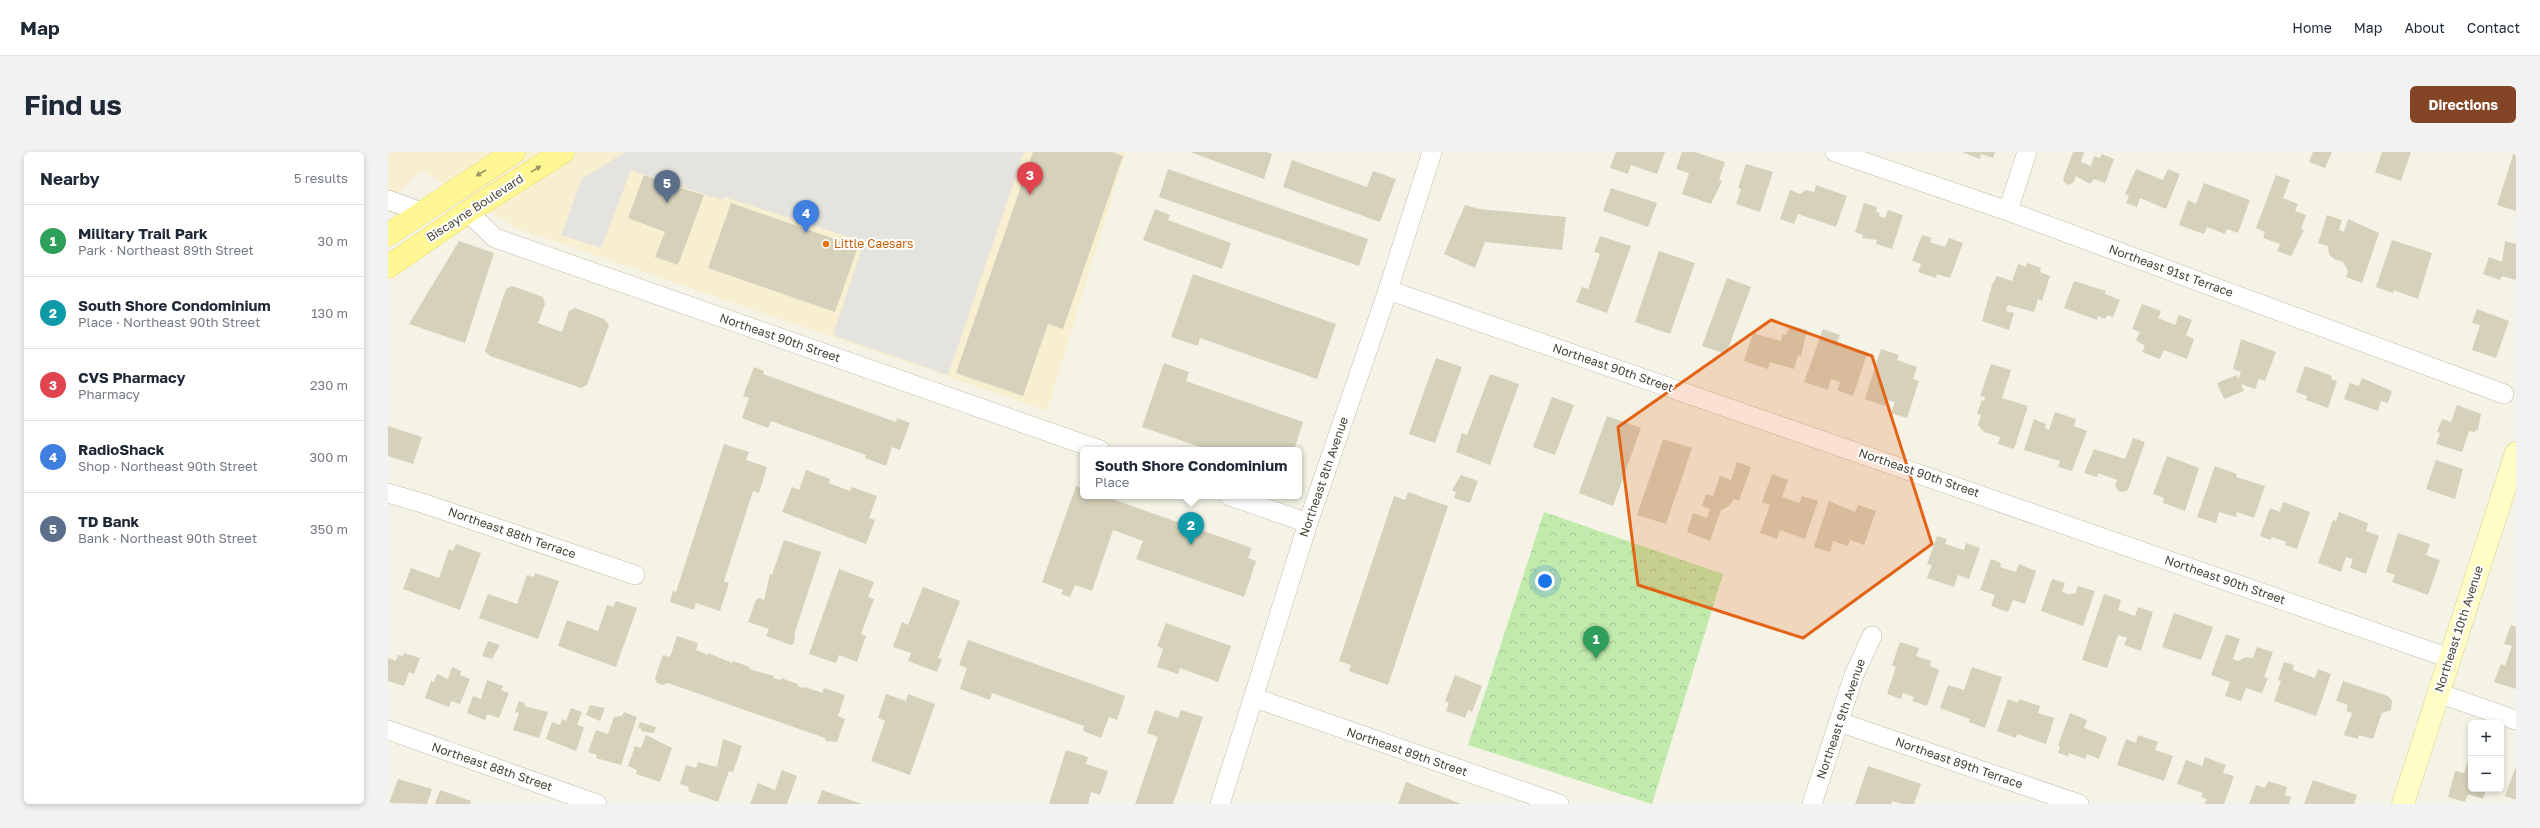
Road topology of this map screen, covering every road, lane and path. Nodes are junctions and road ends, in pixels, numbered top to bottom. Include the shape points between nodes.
1 (514, 152) edge
2 (563, 152) edge
3 (1432, 152) edge
4 (1835, 152) edge
5 (2027, 152) edge
6 (388, 200) edge
7 (2008, 211) junction
8 (421, 212) junction
9 (468, 212) junction
10 (388, 235) edge
11 (388, 267) edge
12 (1388, 290) junction
13 (2504, 394) dead end
14 (1091, 447) edge
15 (2516, 453) edge
16 (388, 494) edge
17 (1239, 499) edge
18 (1308, 523) junction
19 (635, 575) dead end
20 (1872, 636) dead end
21 (2449, 658) junction
22 (2438, 693) junction
23 (1255, 698) junction
24 (2516, 720) edge
25 (1839, 722) junction
26 (388, 730) edge
27 (1533, 800) edge
28 (2067, 802) edge
29 (597, 804) edge
30 (1220, 804) edge
31 (1559, 804) edge
32 (1812, 804) edge
33 (2403, 804) edge

1 -> 8 main road
9 -> 2 main road, Biscayne Boulevard
3 - 12 street, Northeast 8th Avenue
4 - 7 street, Northeast 91st Terrace
5 - 7 street
6 - 8 street
7 - 13 street, Northeast 91st Terrace
8 - 10 main road
9 - 11 main road, Biscayne Boulevard
9 - 14 street, Northeast 90th Street via 495,238
12 - 18 street, Northeast 8th Avenue
12 - 21 street, Northeast 90th Street
15 - 21 street, Northeast 10th Avenue
16 - 19 street, Northeast 88th Terrace via 422,503
17 - 18 street
18 - 23 street, Northeast 8th Avenue
20 - 25 street, Northeast 9th Avenue via 1854,675
21 - 22 street, Northeast 10th Avenue
22 - 24 street
22 - 33 street, Northeast 10th Avenue
23 - 27 street, Northeast 89th Street
23 - 30 street, Northeast 8th Avenue
25 - 28 street, Northeast 89th Terrace
25 - 32 street, Northeast 9th Avenue
26 - 29 street, Northeast 88th Street
27 - 31 street, Northeast 89th Street

